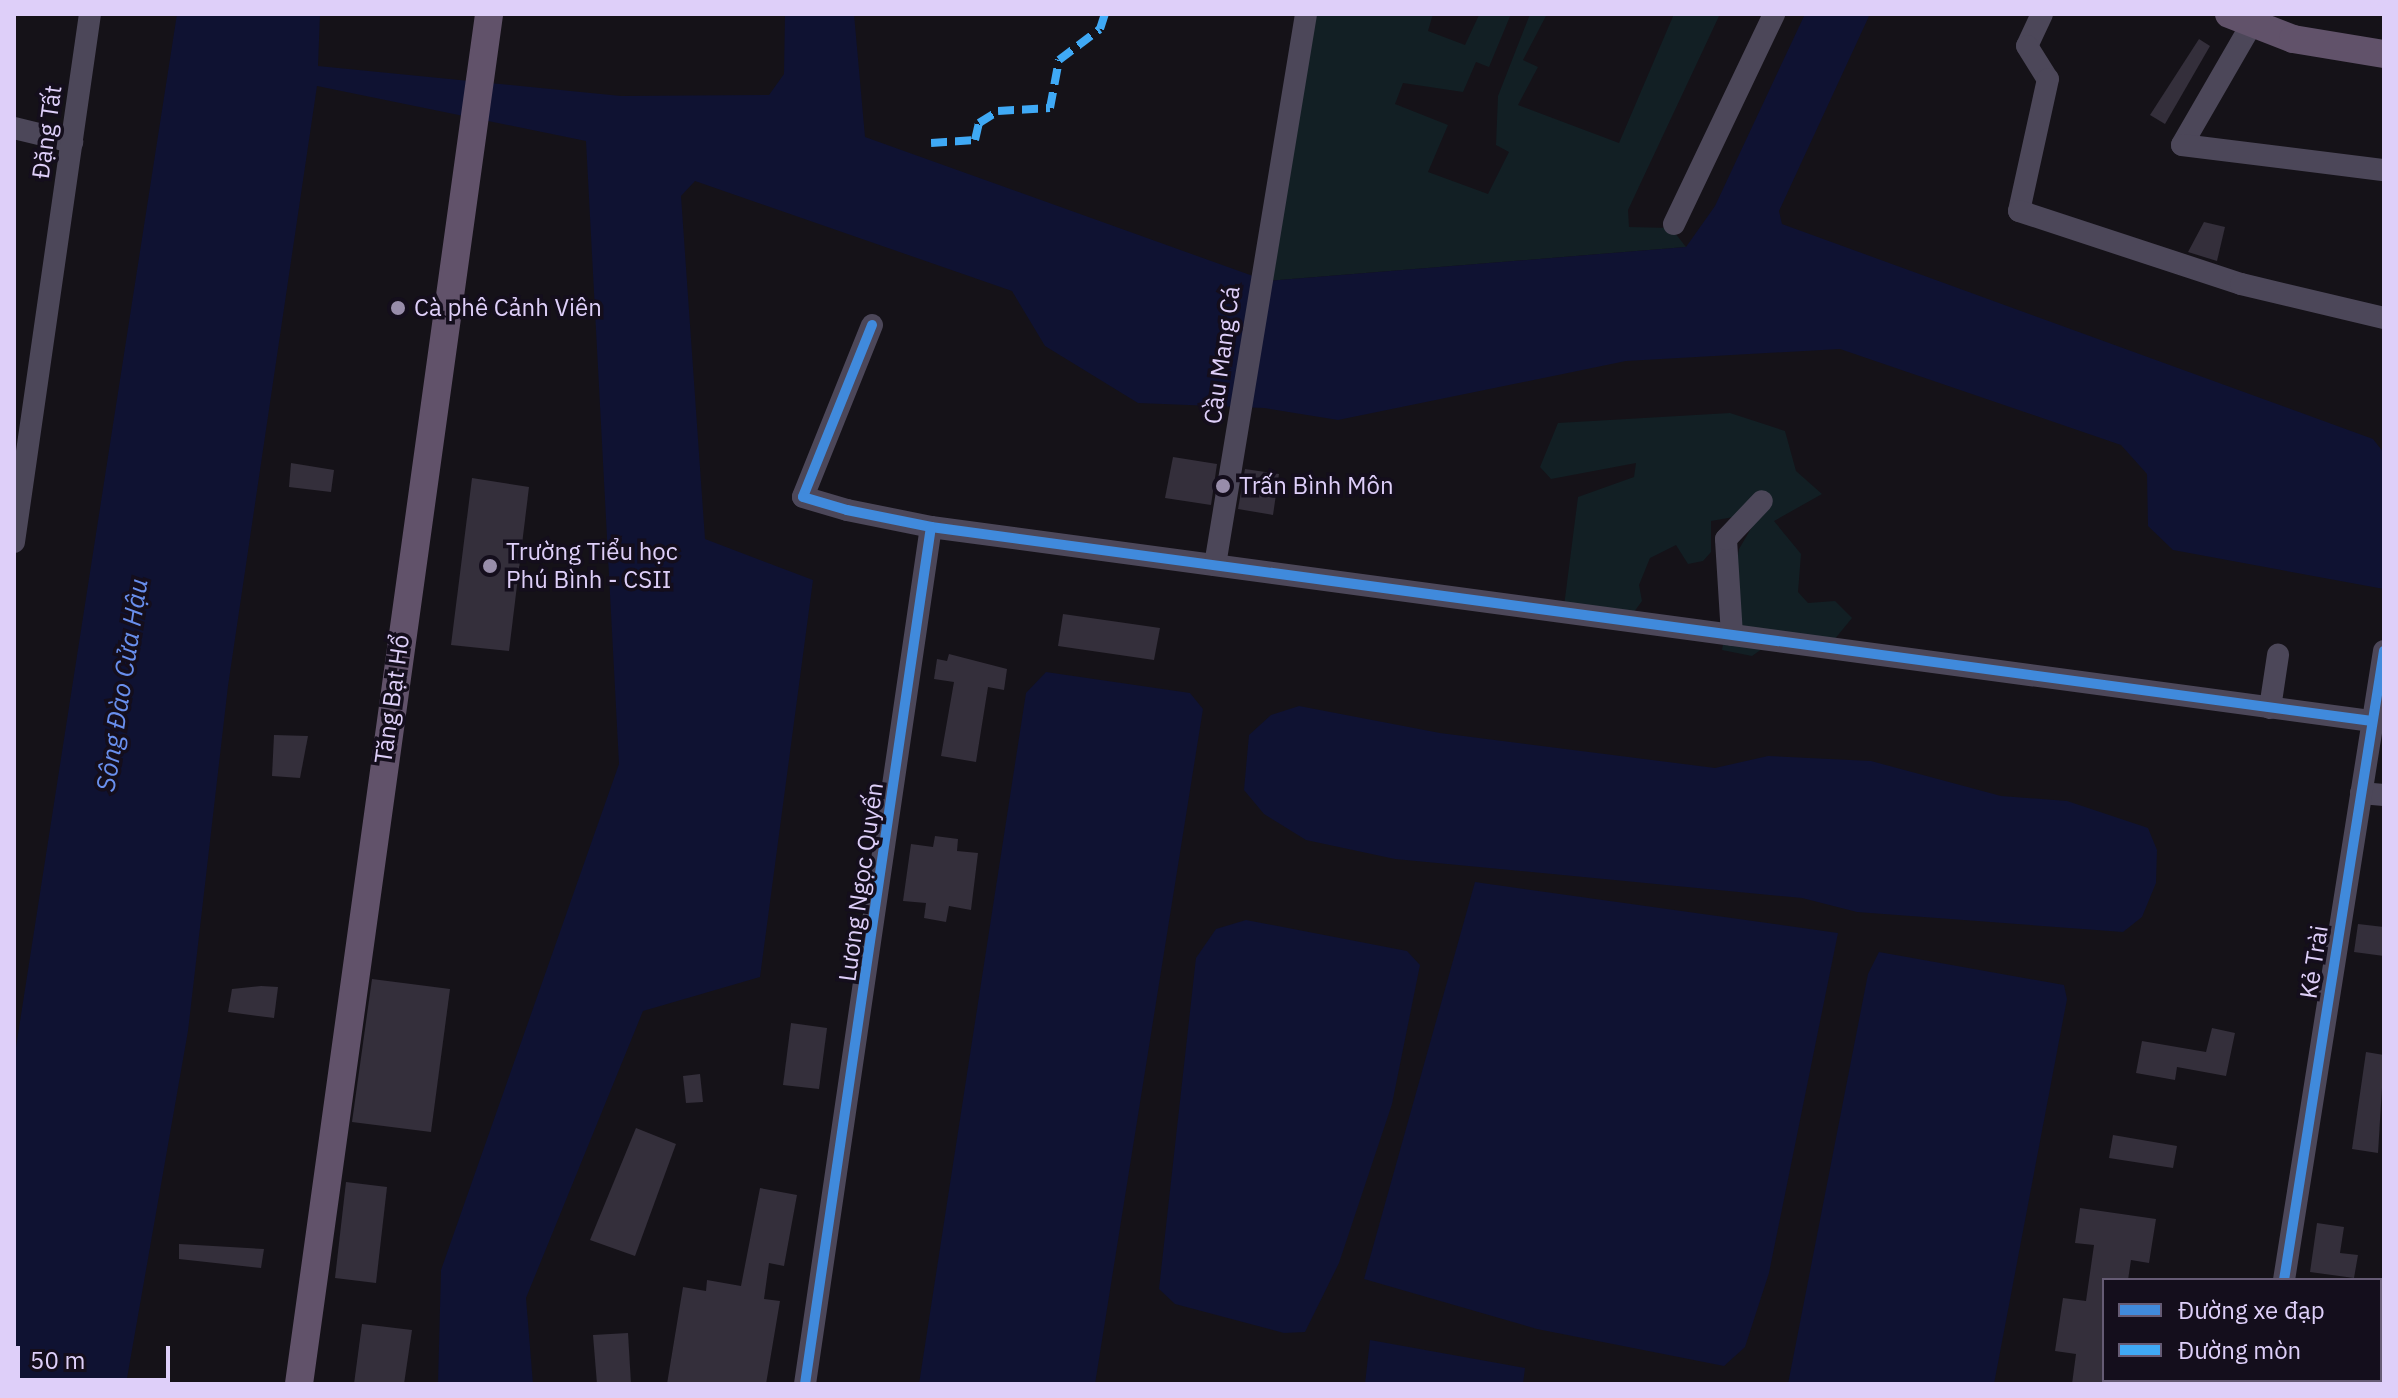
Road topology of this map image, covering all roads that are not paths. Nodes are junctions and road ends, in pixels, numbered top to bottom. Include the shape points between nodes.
1 (90, 14) edge
2 (1306, 14) edge
3 (1774, 14) edge
4 (2042, 14) edge
5 (2239, 20) edge
6 (488, 26) edge
7 (2384, 54) edge
8 (14, 128) edge
9 (72, 142) junction
10 (2384, 170) edge
11 (1674, 224) dead end
12 (2384, 318) edge
13 (872, 325) dead end
14 (1762, 501) dead end
15 (931, 527) junction
16 (14, 542) edge
17 (1215, 565) junction
18 (1732, 635) junction
19 (2384, 651) edge
20 (2278, 655) dead end
21 (2270, 708) junction
22 (2372, 721) junction
23 (2361, 793) junction
24 (2384, 795) edge
25 (2284, 1278) edge
26 (299, 1384) edge
27 (805, 1384) edge

1 - 9 street, Đặng Tất
2 - 17 street, Cầu Mang Cá
3 - 11 street
4 - 12 street via 2027,46 2048,79 2019,211 2241,284
5 - 7 main road
5 - 10 street via 2182,145
6 - 26 main road, Tăng Bạt Hổ
8 - 9 street
9 - 16 street, Đặng Tất
13 - 15 street via 803,497
14 - 18 street via 1726,539
15 - 17 street
15 - 27 street, Lương Ngọc Quyến
17 - 18 street
18 - 21 street
19 - 22 street, Kẻ Trài
20 - 21 street
21 - 22 street
22 - 23 street, Kẻ Trài
23 - 24 street
23 - 25 street, Kẻ Trài

